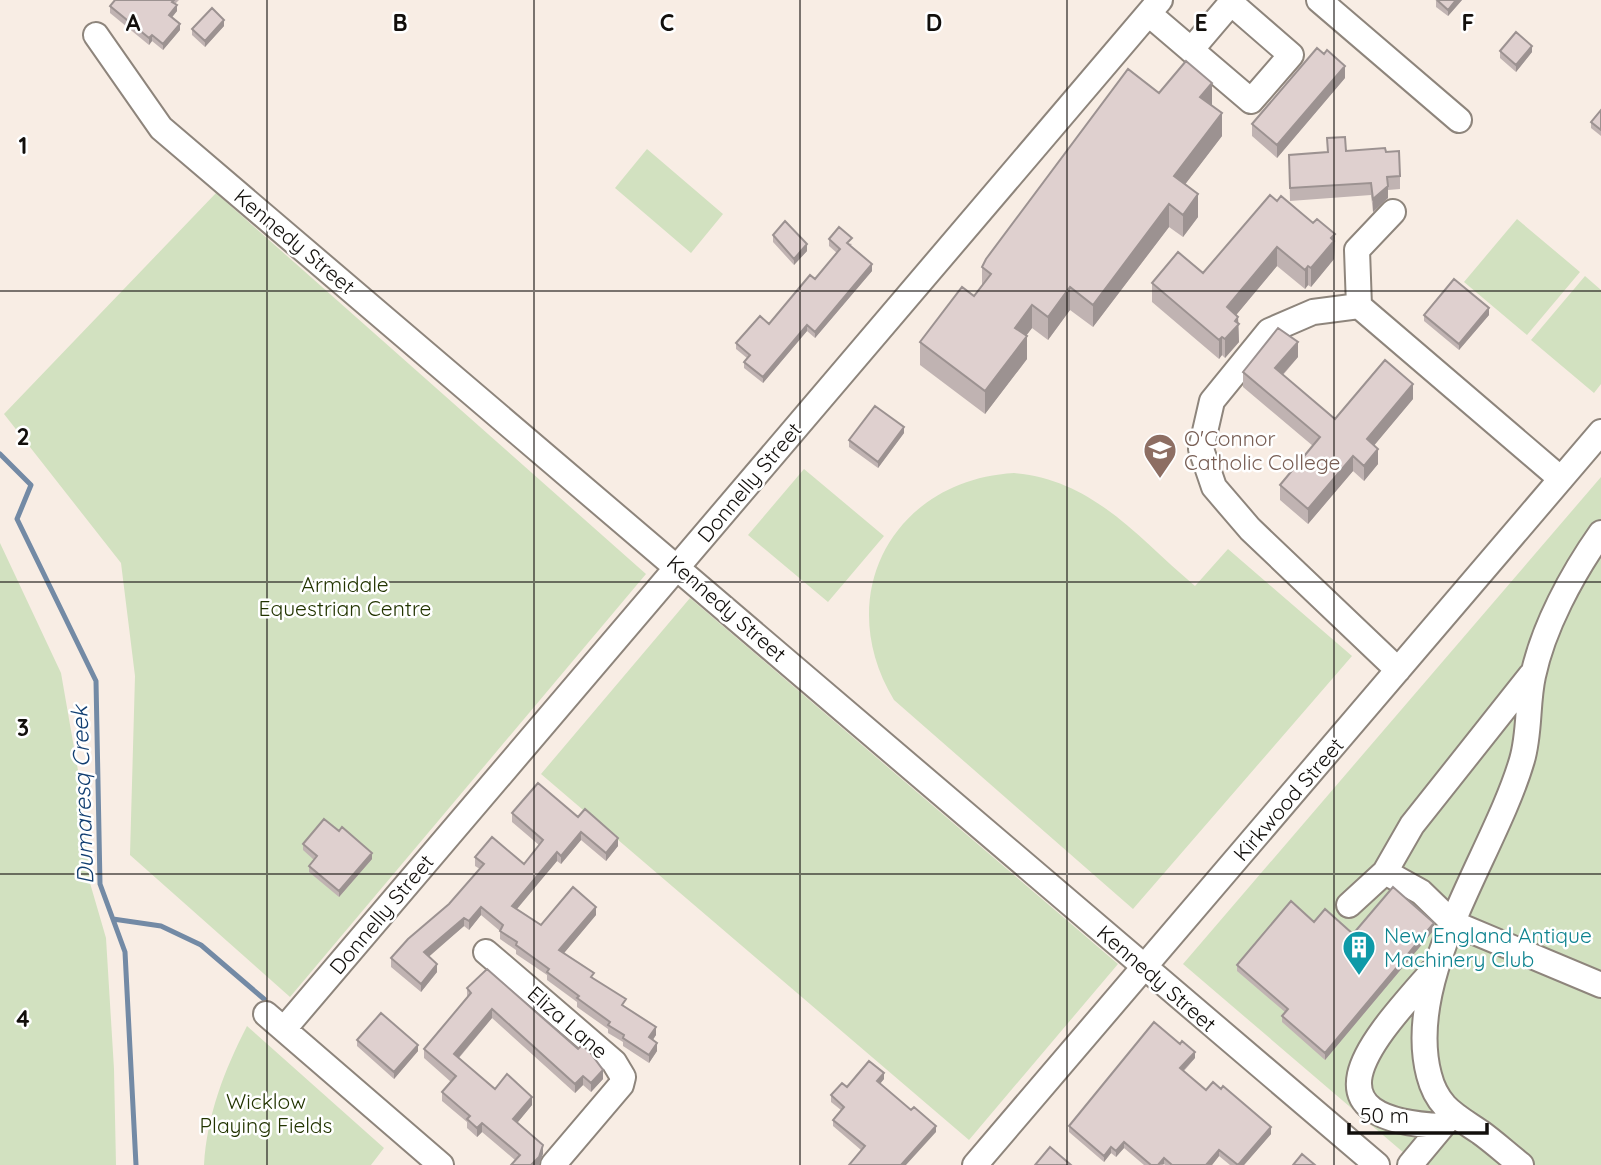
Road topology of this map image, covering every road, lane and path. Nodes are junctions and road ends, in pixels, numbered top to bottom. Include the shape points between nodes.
1 (1319, 0) edge
2 (1155, 7) edge
3 (96, 35) dead end
4 (1191, 50) dead end
5 (1459, 120) dead end
6 (1393, 212) dead end
7 (1359, 306) junction
8 (1601, 432) edge
9 (1561, 479) junction
10 (1601, 533) edge
11 (678, 566) junction
12 (1398, 670) junction
13 (1534, 672) junction
14 (1385, 872) junction
15 (1349, 905) dead end
16 (1453, 923) junction
17 (486, 952) dead end
18 (1438, 964) junction
19 (1144, 967) junction
20 (1601, 985) edge
21 (1447, 1121) junction
22 (441, 1165) edge
23 (553, 1165) edge
24 (975, 1165) edge
25 (1377, 1165) edge
26 (1410, 1165) edge
27 (1521, 1165) edge

1 - 5 street
2 - 4 street
2 - 11 street, Donnelly Street
3 - 11 street, Kennedy Street via 161,128
6 - 7 street via 1357,250
7 - 9 street
7 - 12 street via 1313,312 1269,331 1212,401 1201,449 1214,487 1250,529
8 - 9 street, Kirkwood Street
9 - 12 street, Kirkwood Street
10 - 13 street via 1569,588
11 - 19 street, Kennedy Street
11 - 22 street, Donnelly Street via 275,1022
12 - 19 street, Kirkwood Street
13 - 14 street via 1412,825
13 - 16 street via 1522,760
14 - 15 street
14 - 16 street via 1421,892
16 - 18 street
16 - 20 street
17 - 23 street, Eliza Lane via 614,1062 623,1077
18 - 21 street via 1427,1017 1426,1056
18 - 21 street via 1368,1048 1360,1082 1366,1101 1380,1115 1402,1123
19 - 24 street, Kirkwood Street
19 - 25 street, Kennedy Street
21 - 26 street
21 - 27 street via 1479,1132

